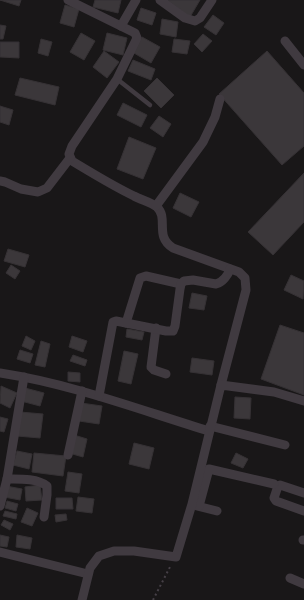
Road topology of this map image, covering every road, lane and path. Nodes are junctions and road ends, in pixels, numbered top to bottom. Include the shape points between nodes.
1 (68, 0) edge
2 (136, 0) edge
3 (160, 0) edge
4 (212, 0) edge
5 (121, 26) junction
6 (285, 41) dead end
7 (304, 65) edge
8 (117, 79) junction
9 (220, 99) dead end
10 (150, 105) dead end
11 (70, 158) junction
12 (0, 181) edge
13 (156, 206) junction
14 (230, 269) junction
15 (181, 284) junction
16 (126, 323) junction
17 (156, 328) junction
18 (0, 373) edge
19 (166, 374) dead end
20 (24, 377) junction
21 (222, 384) junction
22 (82, 392) junction
23 (99, 396) junction
24 (304, 401) edge
25 (210, 429) junction
26 (285, 445) dead end
27 (68, 455) dead end
28 (7, 479) junction
29 (274, 484) dead end
30 (304, 493) edge
31 (196, 505) junction
32 (0, 506) edge
33 (217, 511) dead end
34 (304, 511) edge
35 (44, 517) dead end
36 (0, 552) edge
37 (176, 557) junction
38 (88, 574) junction
39 (290, 578) dead end
40 (304, 584) edge
41 (82, 600) edge
42 (152, 600) edge

1 - 5 street
2 - 5 street
3 - 4 street via 185,18 195,21
5 - 8 street via 135,33 137,38
6 - 7 street
8 - 10 lane
8 - 11 street via 72,146
9 - 13 street via 203,142
11 - 12 street via 47,188 38,192
11 - 13 street
13 - 14 street via 161,212 164,240 167,244
14 - 15 street via 220,283 189,280
14 - 21 street via 242,274 246,290
15 - 16 street via 146,276 140,278
15 - 17 street via 174,329 170,332
16 - 17 street
16 - 23 street via 115,321 112,324
17 - 19 street via 151,367
18 - 20 street
20 - 22 street
20 - 28 street
21 - 24 street via 274,392
21 - 25 street
22 - 23 street
22 - 27 street
23 - 25 street
25 - 26 street
25 - 31 street
28 - 32 street
28 - 35 street via 27,480 47,486
29 - 31 street via 209,469
30 - 34 street via 280,485 274,499
31 - 33 street
31 - 37 street
36 - 38 street
37 - 38 street via 114,551 99,556
37 - 42 path
38 - 41 street
39 - 40 street

